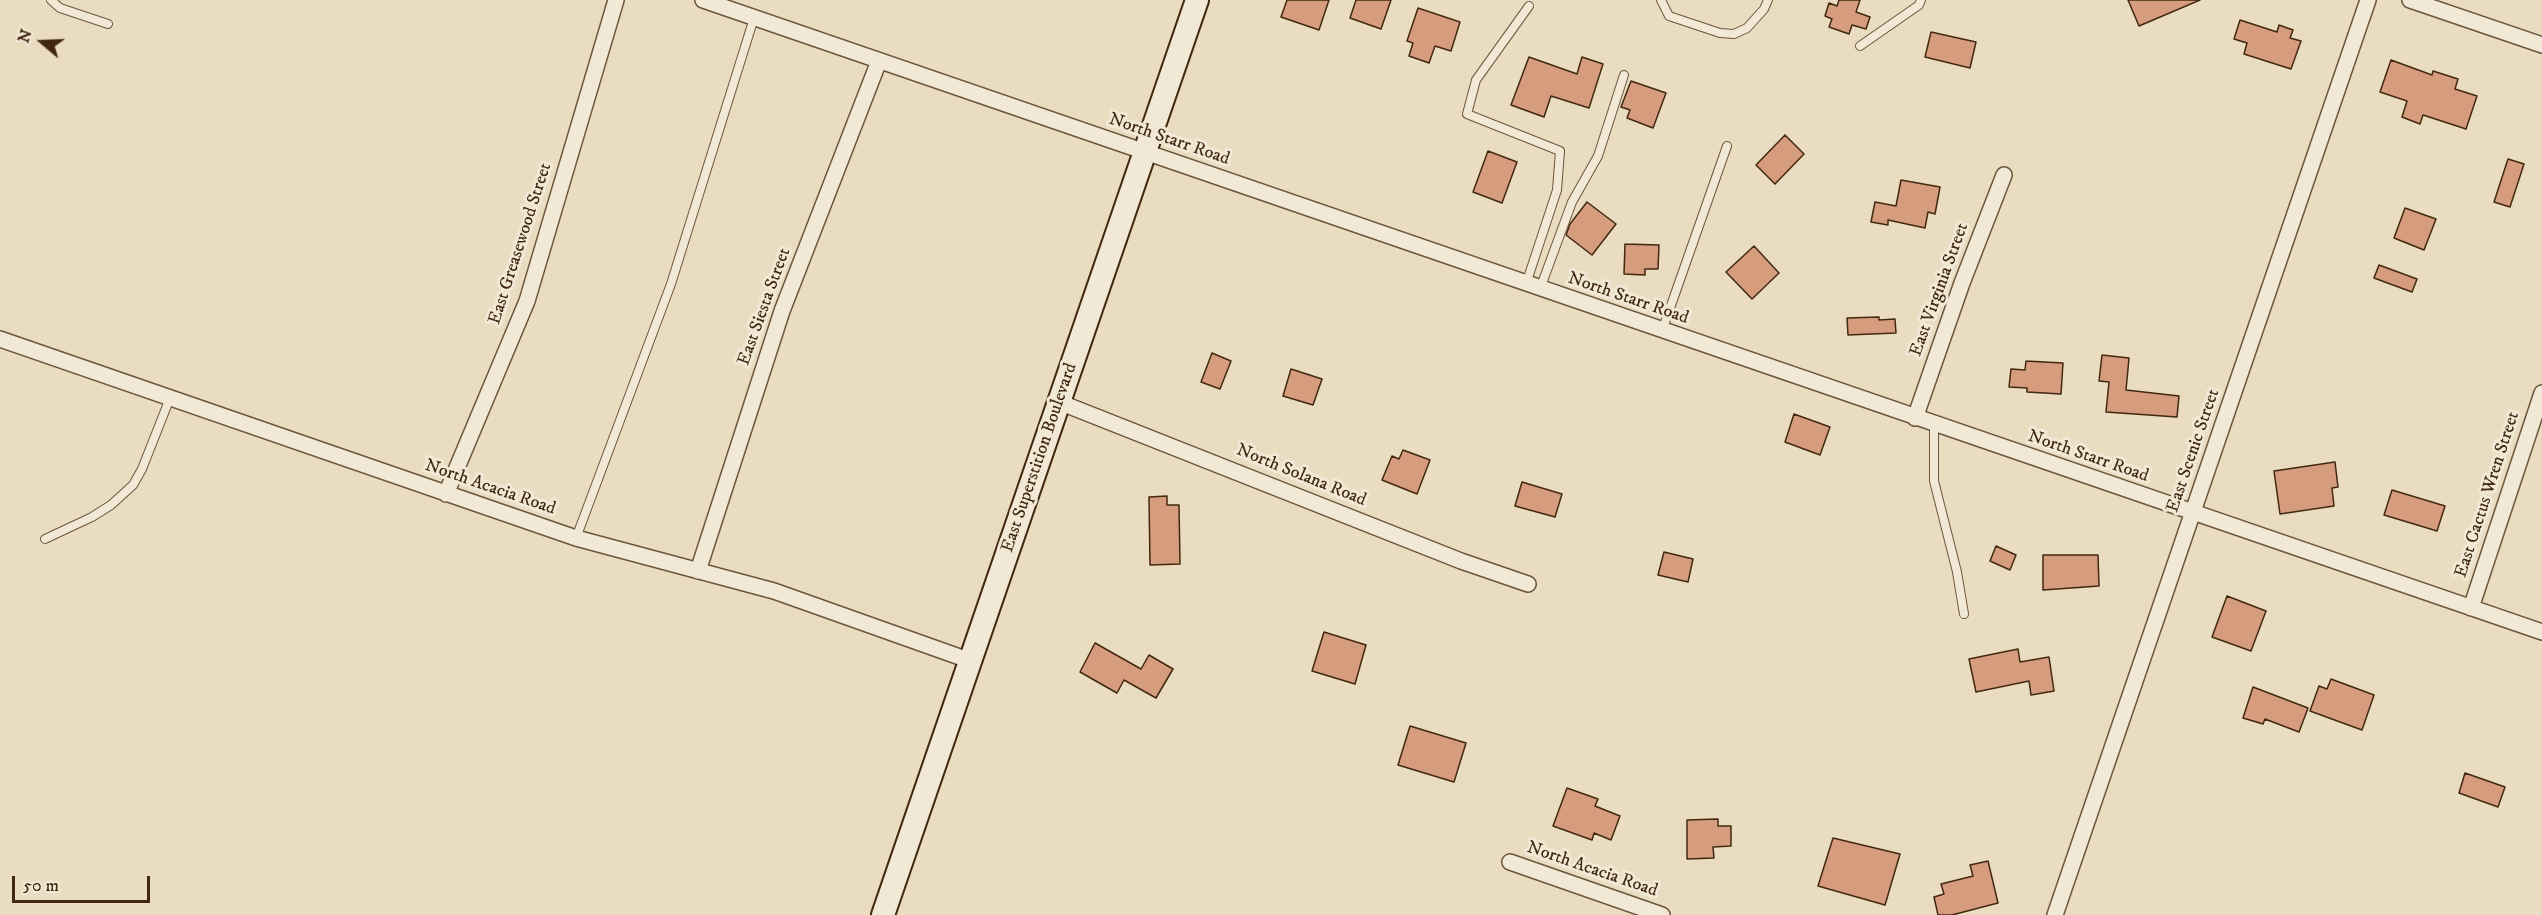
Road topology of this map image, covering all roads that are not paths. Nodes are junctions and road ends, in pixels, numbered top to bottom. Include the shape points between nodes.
1 (51, 0) edge
2 (616, 0) edge
3 (702, 0) edge
4 (1197, 0) edge
5 (1661, 0) edge
6 (1768, 0) edge
7 (1921, 0) edge
8 (2368, 0) edge
9 (2410, 0) edge
10 (1529, 6) dead end
11 (754, 18) junction
12 (108, 24) dead end
13 (2542, 45) edge
14 (1860, 46) dead end
15 (879, 60) junction
16 (1624, 75) dead end
17 (1727, 146) dead end
18 (1145, 152) junction
19 (2004, 175) dead end
20 (1533, 286) junction
21 (1662, 331) junction
22 (0, 339) edge
23 (2542, 393) edge
24 (170, 398) junction
25 (1059, 402) junction
26 (1915, 418) junction
27 (1934, 425) junction
28 (446, 494) junction
29 (2193, 513) junction
30 (576, 538) junction
31 (45, 539) dead end
32 (698, 571) junction
33 (1528, 584) dead end
34 (2471, 608) junction
35 (1964, 614) dead end
36 (2542, 632) edge
37 (971, 661) junction
38 (1510, 862) dead end
39 (883, 915) edge
40 (1662, 915) edge
41 (2055, 915) edge

1 - 12 lane via 60,8
2 - 28 street, East Greasewood Street via 527,301
3 - 11 street, North Starr Road
4 - 18 main road, East Superstition Boulevard
5 - 6 lane via 1670,16 1734,34 1747,28
7 - 14 lane
8 - 29 street, East Scenic Street
9 - 13 street
10 - 20 lane via 1476,80 1467,114 1560,151 1557,190
11 - 15 street, North Starr Road
11 - 30 lane via 671,284
15 - 18 street, North Starr Road
15 - 32 street, East Siesta Street via 782,311
16 - 20 lane via 1598,156
17 - 21 lane
18 - 20 street, North Starr Road
18 - 25 main road, East Superstition Boulevard
19 - 26 street, East Virginia Street
20 - 21 street, North Starr Road
21 - 26 street, North Starr Road
22 - 24 street, North Acacia Road
23 - 34 street, East Cactus Wren Street
24 - 28 street, North Acacia Road
24 - 31 lane via 133,485 92,517
25 - 33 street, North Solana Road
25 - 37 main road, East Superstition Boulevard
26 - 27 street, North Starr Road
27 - 29 street, North Starr Road
27 - 35 lane via 1934,481
28 - 30 street, North Acacia Road
29 - 34 street, North Starr Road
29 - 41 street, East Scenic Street
30 - 32 street, North Acacia Road
32 - 37 street, North Acacia Road via 774,591
34 - 36 street, North Starr Road
37 - 39 main road, East Superstition Boulevard
38 - 40 street, North Acacia Road

